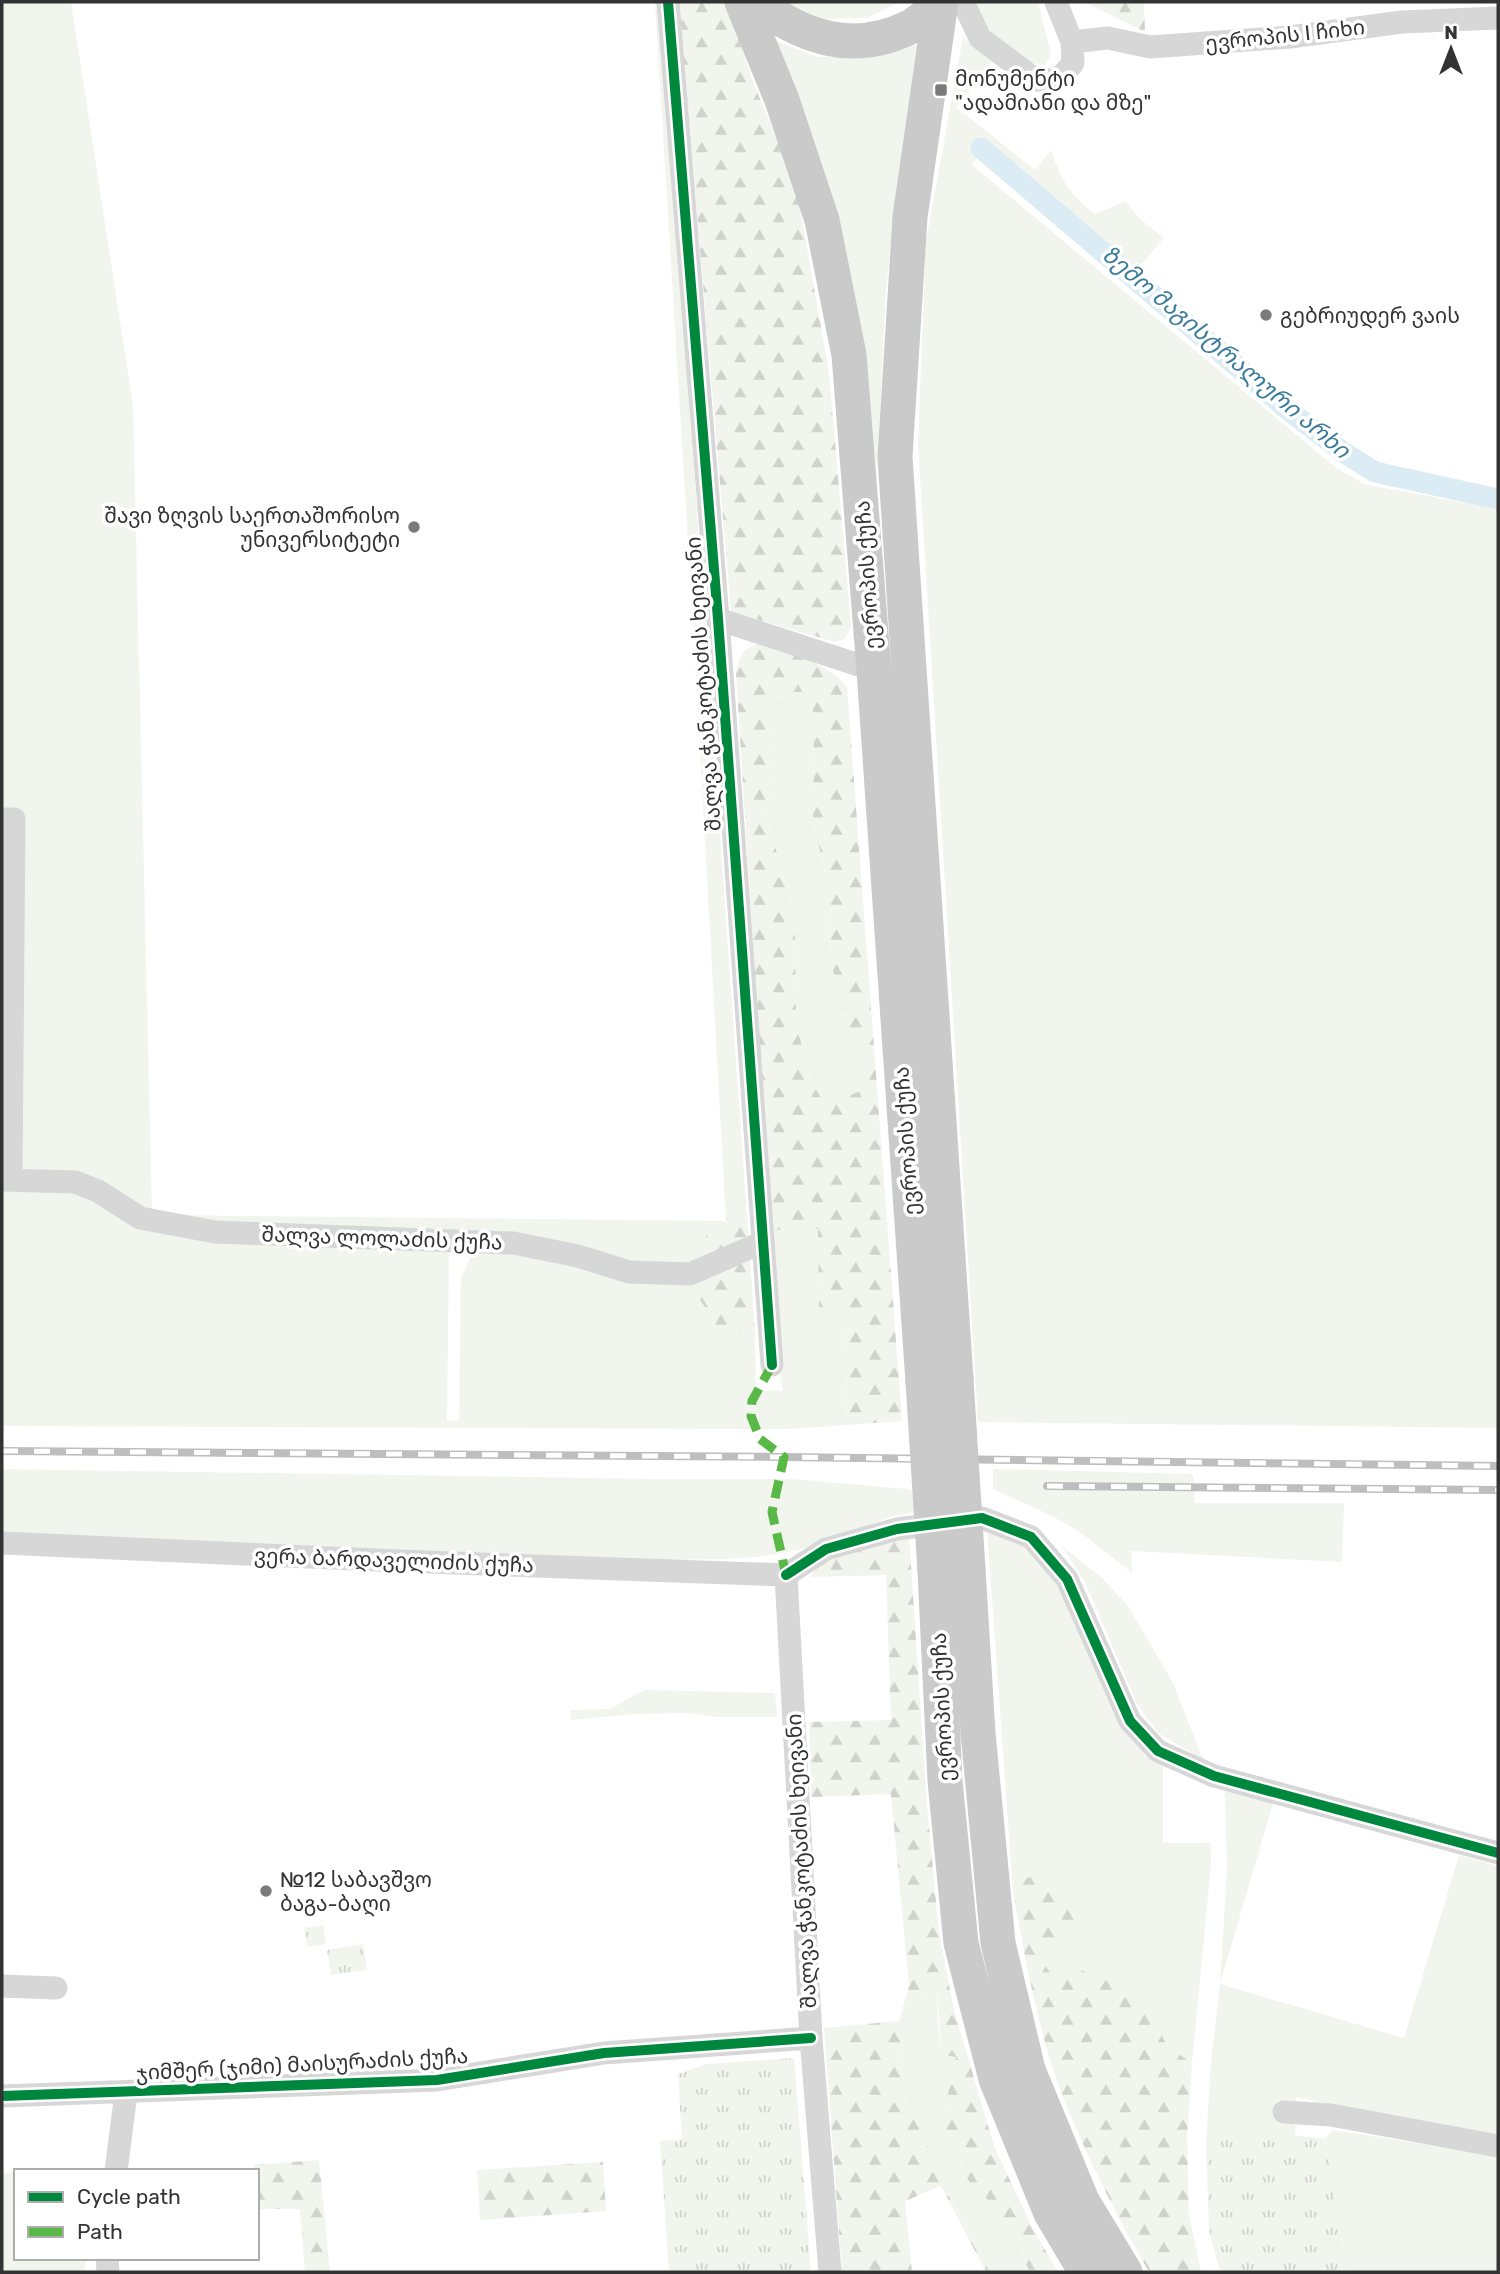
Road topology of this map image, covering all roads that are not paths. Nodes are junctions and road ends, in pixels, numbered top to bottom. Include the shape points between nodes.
1 (668, 2) edge
2 (742, 2) edge
3 (757, 2) edge
4 (948, 2) edge
5 (1056, 2) edge
6 (1498, 19) edge
7 (1072, 42) junction
8 (718, 619) junction
9 (874, 670) junction
10 (2, 819) edge
11 (7, 1180) edge
12 (763, 1242) junction
13 (772, 1364) dead end
14 (939, 1381) junction
15 (2, 1543) edge
16 (951, 1570) junction
17 (786, 1575) junction
18 (1498, 1853) edge
19 (2, 1986) edge
20 (56, 1989) dead end
21 (811, 2038) junction
22 (127, 2093) junction
23 (2, 2096) edge
24 (1284, 2112) dead end
25 (1498, 2146) edge
26 (116, 2169) edge
27 (830, 2272) edge
28 (1086, 2272) edge
29 (1125, 2272) edge

1 - 8 street, შალვა ჭანკოტაძის ხეივანი
2 - 9 main road, ევროპის ქუჩა via 782,100 825,233 849,355
3 - 4 main road via 801,32 837,41 875,39 911,26
4 - 7 street via 980,38 1036,80 1061,77 1073,63
4 - 14 main road, ევროპის ქუჩა via 910,217 895,457
5 - 7 street
6 - 7 street, ევროპის I ჩიხი via 1402,22 1290,37 1150,47 1108,38
8 - 9 street
8 - 12 street, შალვა ჭანკოტაძის ხეივანი
9 - 14 main road, ევროპის ქუჩა
10 - 11 street via 14,819
11 - 12 street, შალვა ლოლაძის ქუჩა via 75,1182 140,1218 215,1232 513,1243 629,1272 690,1274
12 - 13 street, შალვა ჭანკოტაძის ხეივანი
14 - 16 main road, ევროპის ქუჩა, bridge
15 - 17 street, ვერა ბარდაველიძის ქუჩა
16 - 28 main road, ევროპის ქუჩა via 945,1781 961,1943 996,2080 1051,2213
16 - 29 main road, ევროპის ქუჩა via 978,1732 998,1943 1028,2070 1082,2201
17 - 18 street via 826,1549 897,1529 982,1518 1031,1537 1067,1579 1130,1721 1158,1751 1214,1776
17 - 21 street, შალვა ჭანკოტაძის ხეივანი
19 - 20 street
21 - 22 street, ჯიმშერ (ჯიმი) მაისურაძის ქუჩა via 604,2053 437,2081
21 - 27 street, შალვა ჭანკოტაძის ხეივანი
22 - 23 street, ჯიმშერ (ჯიმი) მაისურაძის ქუჩა
22 - 26 street, ჯიმშერ (ჯიმი) მაისურაძის ქუჩა
24 - 25 street via 1332,2115

